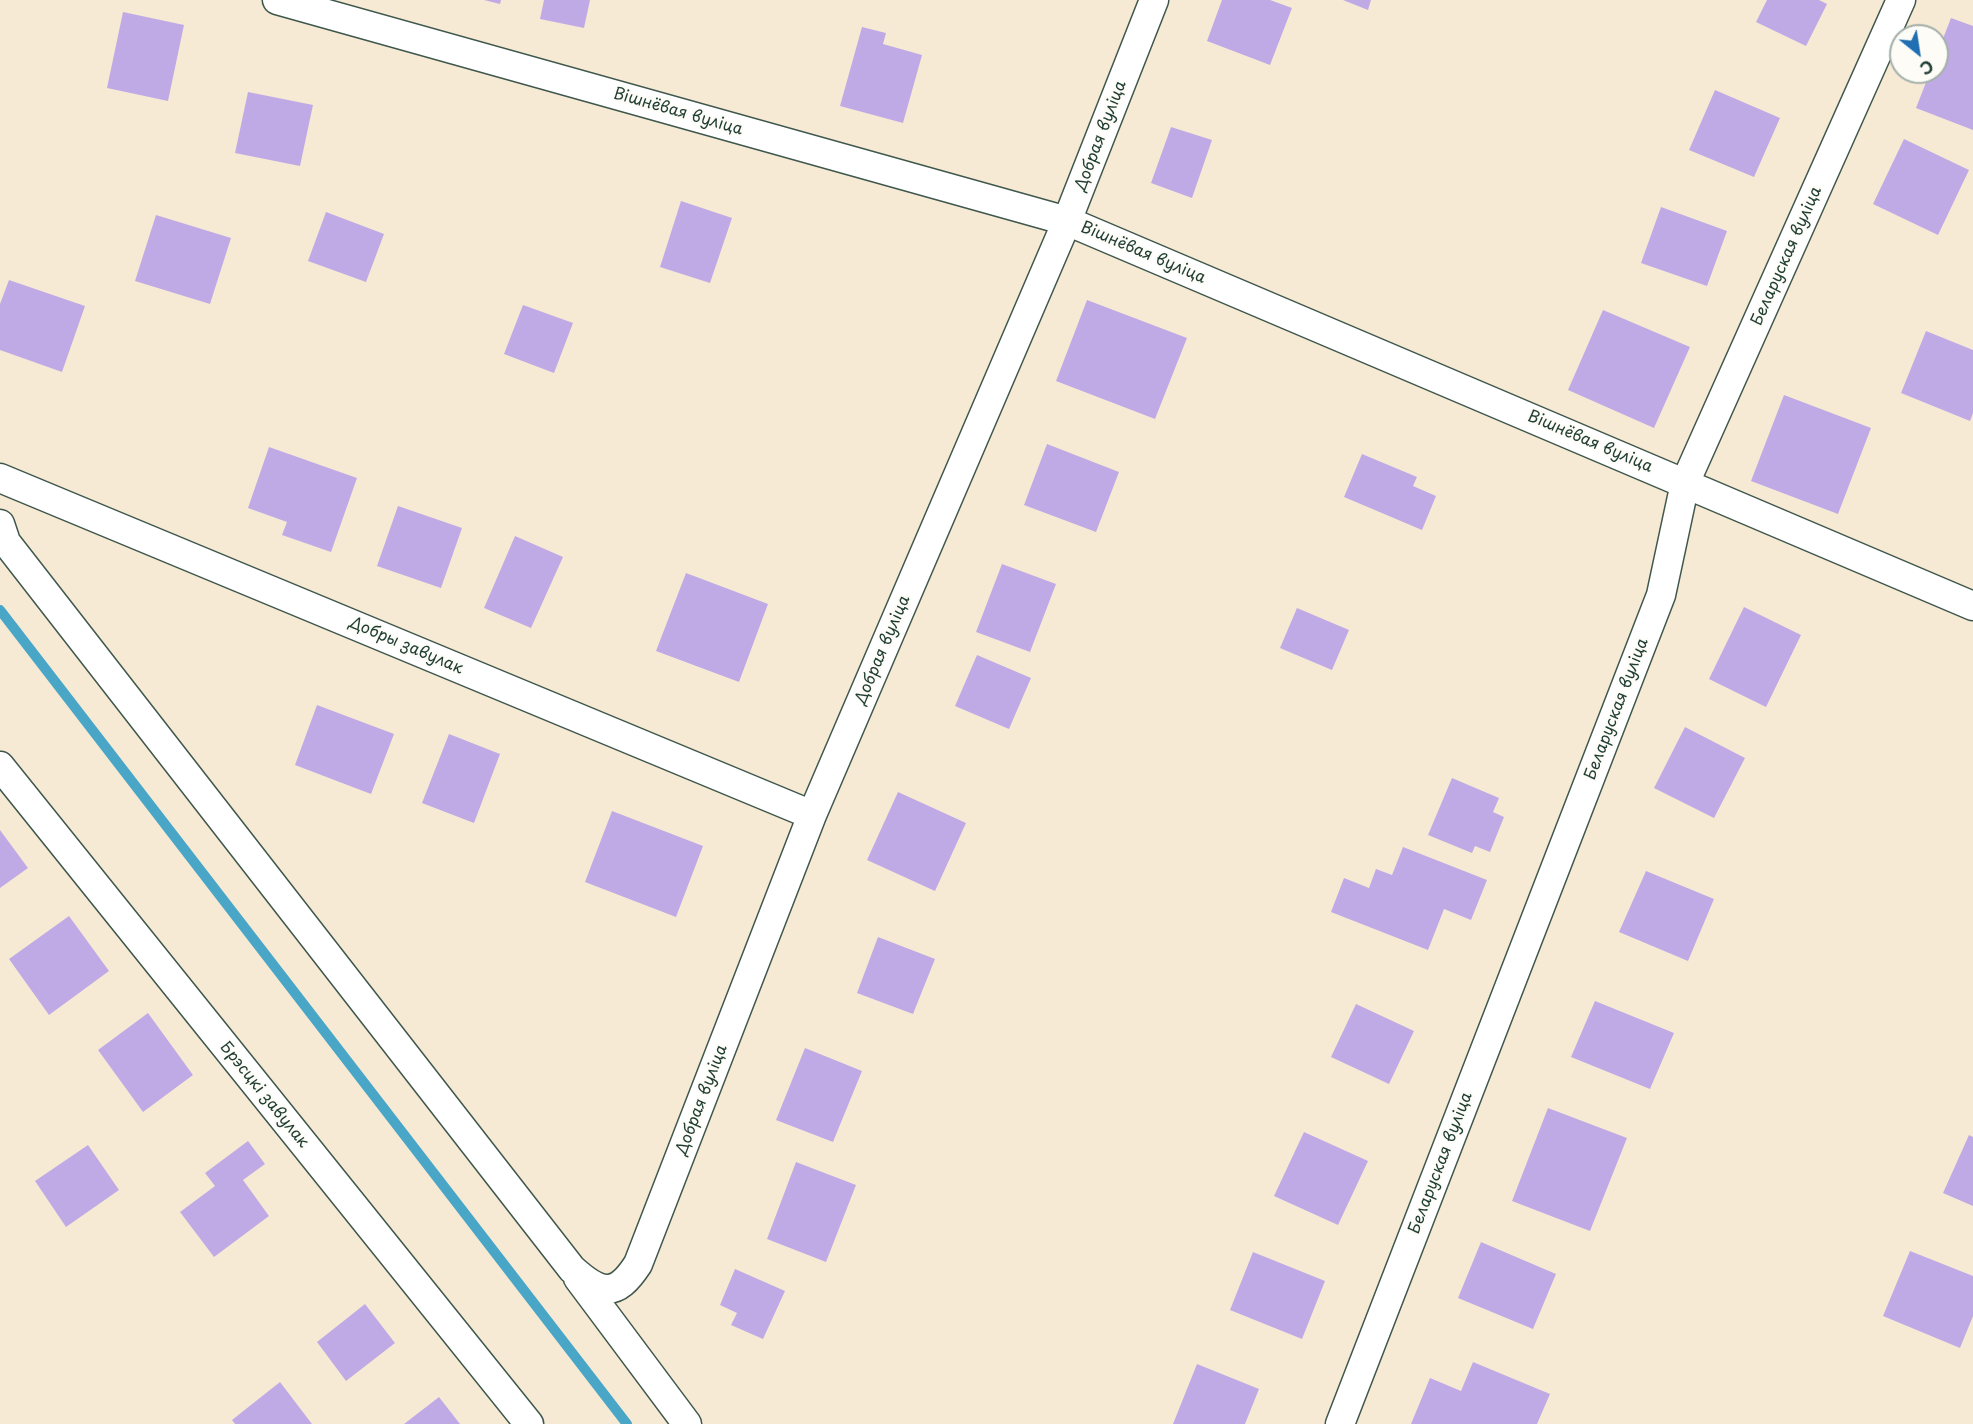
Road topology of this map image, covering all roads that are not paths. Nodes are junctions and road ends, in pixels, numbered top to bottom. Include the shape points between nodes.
1 (277, 0) edge
2 (1154, 0) edge
3 (1901, 0) edge
4 (1067, 221) junction
5 (0, 478) edge
6 (1685, 483) junction
7 (0, 525) edge
8 (1973, 606) edge
9 (0, 766) edge
10 (812, 815) junction
11 (572, 1269) junction
12 (529, 1424) edge
13 (687, 1424) edge
14 (1340, 1424) edge

1 - 4 street, Вішнёвая вуліца
2 - 4 street, Добрая вуліца
3 - 6 street, Беларуская вуліца
4 - 6 street, Вішнёвая вуліца
4 - 10 street, Добрая вуліца
5 - 10 street, Добры завулак
6 - 8 street, Вішнёвая вуліца
6 - 14 street, Беларуская вуліца via 1661,595
7 - 11 street via 6,542
9 - 12 street, Брэсцкі завулак
10 - 11 street, Добрая вуліца via 638,1264 625,1283 608,1290 586,1282
11 - 13 street

